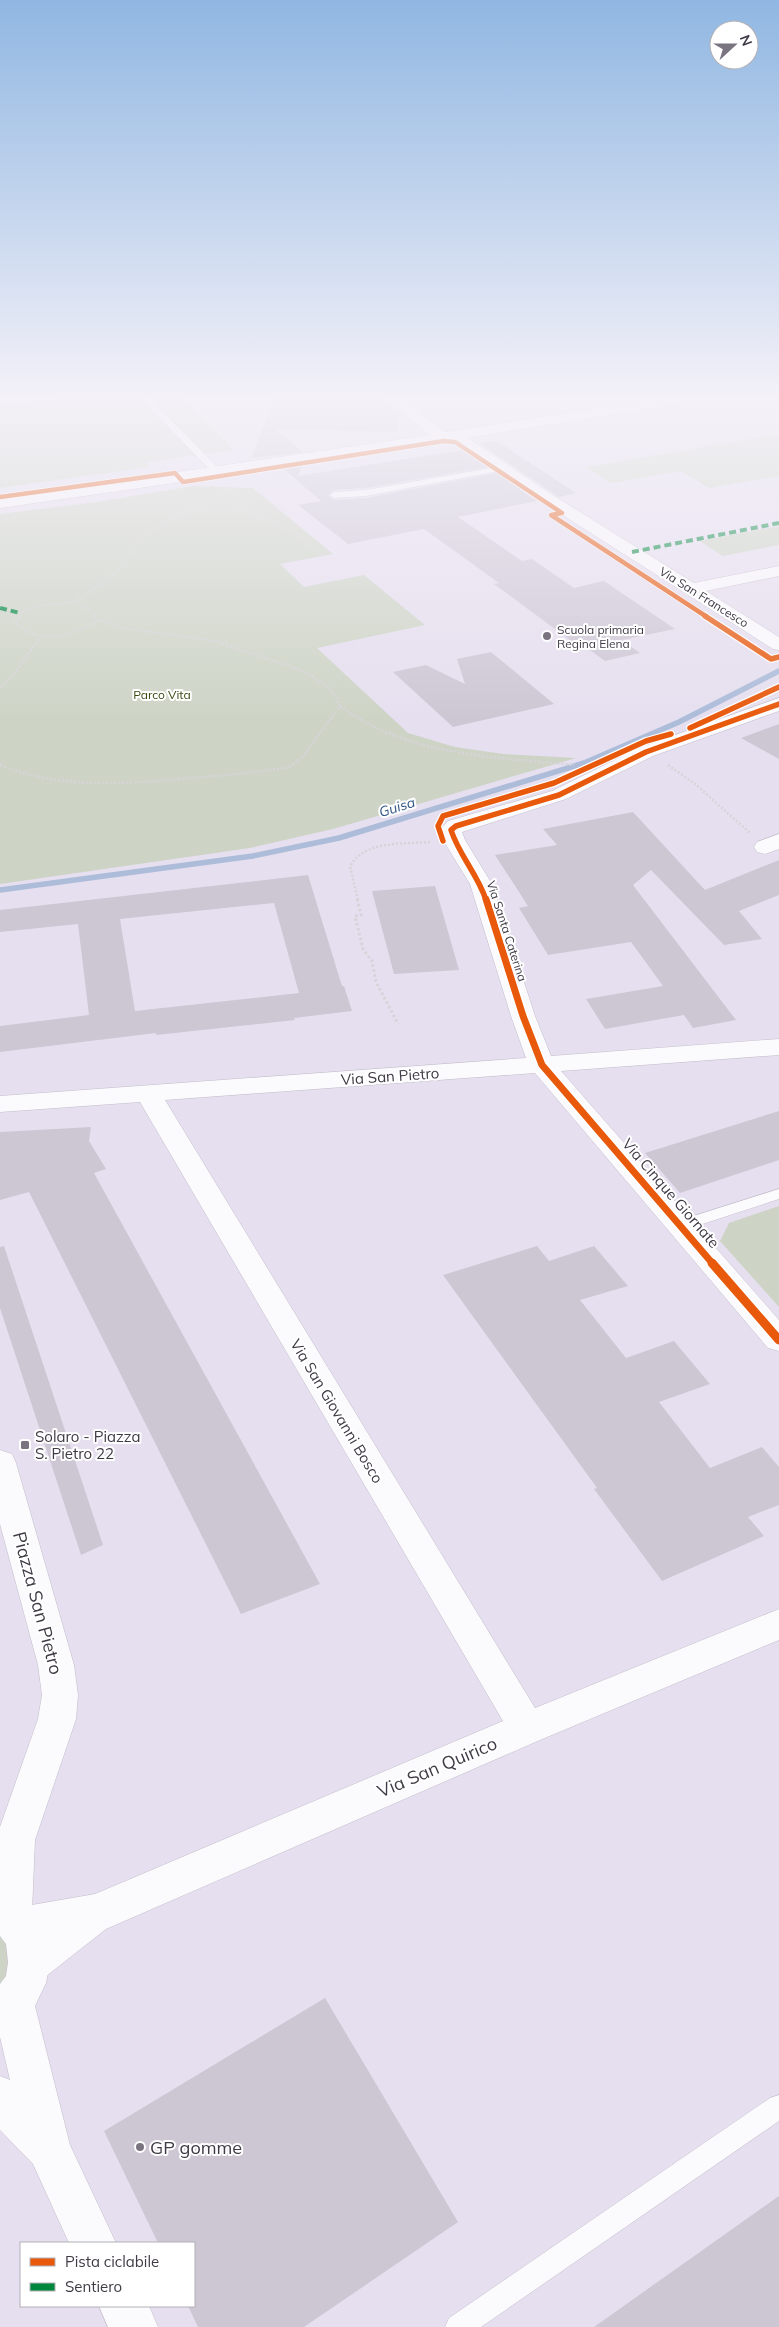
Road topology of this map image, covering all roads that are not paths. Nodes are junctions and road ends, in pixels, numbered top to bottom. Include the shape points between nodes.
1 (559, 505) edge
2 (779, 571) edge
3 (692, 589) junction
4 (779, 644) edge
5 (779, 704) edge
6 (779, 1048) edge
7 (542, 1065) junction
8 (148, 1093) junction
9 (0, 1104) edge
10 (779, 1194) edge
11 (681, 1226) junction
12 (779, 1340) edge
13 (0, 1463) edge
14 (779, 1624) edge
15 (527, 1728) junction
16 (15, 1930) edge
17 (6, 2008) edge
18 (0, 2098) edge
19 (779, 2106) edge
20 (49, 2149) junction
21 (93, 2242) edge
22 (124, 2307) edge
23 (134, 2327) edge
24 (458, 2327) edge

1 - 3 street, Via San Francesco
2 - 3 street
3 - 4 street, Via San Francesco
5 - 7 street, Via Santa Caterina via 646,752 559,795 455,833 481,884 522,1016
6 - 7 street, Via San Pietro
7 - 8 street, Via San Pietro
7 - 11 street, Via Cinque Giornate
8 - 9 street, Via San Pietro
8 - 15 street, Via San Giovanni Bosco
10 - 11 lane
11 - 12 street, Via Cinque Giornate
13 - 16 street, Piazza San Pietro via 56,1665 60,1695 57,1719 15,1840
14 - 15 street, Via San Quirico
15 - 16 street, Via San Quirico via 97,1913
16 - 17 street, Piazza San Pietro via 24,1984
17 - 20 street
18 - 20 street
19 - 24 lane
20 - 21 street
22 - 23 street

